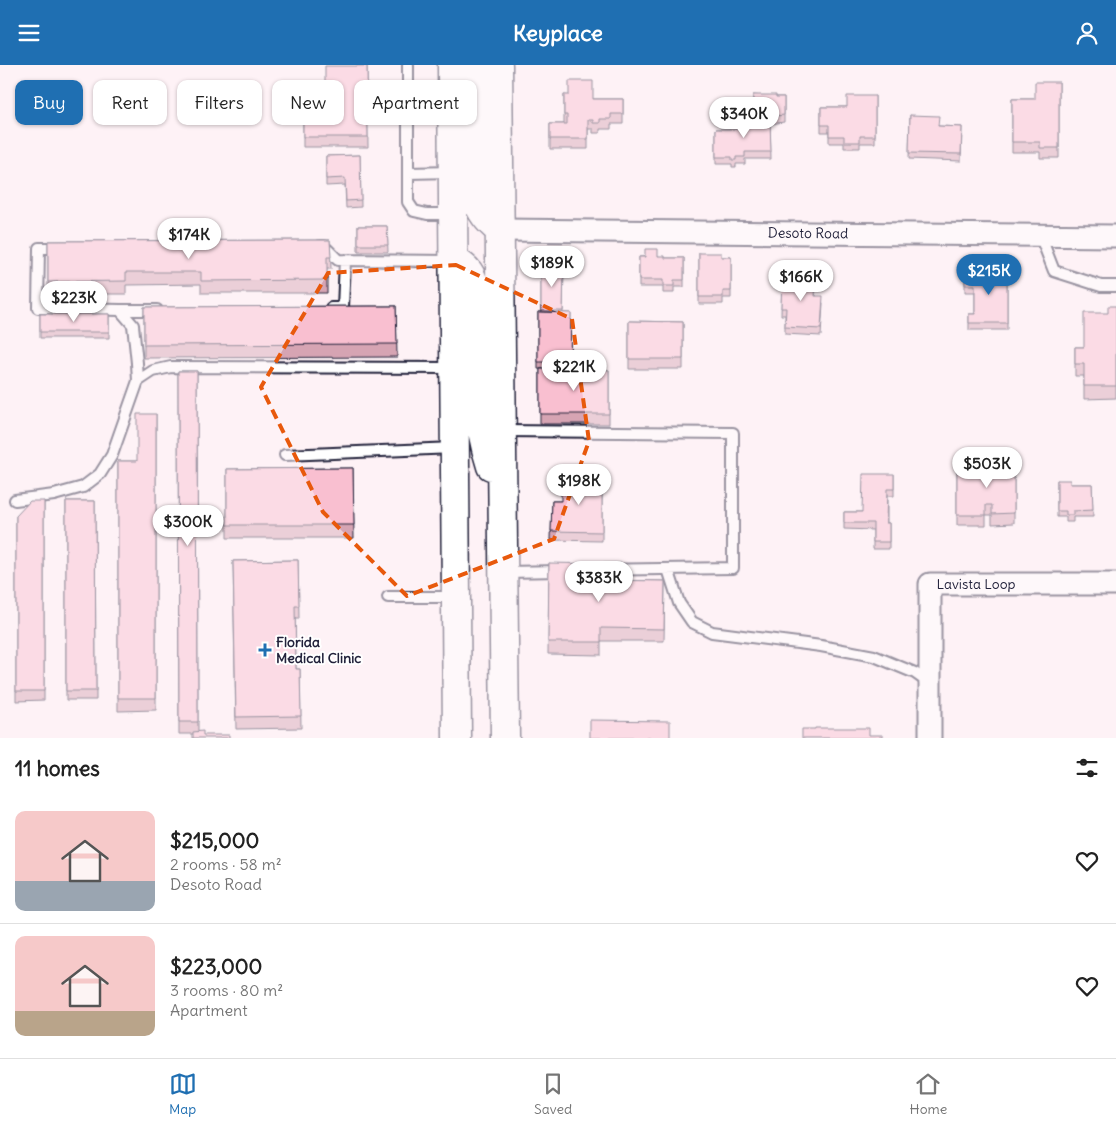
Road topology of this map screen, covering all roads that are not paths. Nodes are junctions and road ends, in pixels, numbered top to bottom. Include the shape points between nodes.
1 (408, 65) edge
2 (452, 65) edge
3 (492, 67) edge
4 (408, 80) edge
5 (452, 80) edge
6 (408, 125) edge
7 (452, 125) edge
8 (453, 172) junction
9 (408, 173) junction
10 (453, 214) junction
11 (499, 230) junction
12 (1040, 235) junction
13 (1116, 236) edge
14 (314, 246) edge
15 (69, 248) edge
16 (344, 260) junction
17 (454, 261) junction
18 (1116, 286) edge
19 (324, 308) edge
20 (168, 309) edge
21 (120, 310) junction
22 (455, 368) junction
23 (138, 381) junction
24 (501, 431) junction
25 (455, 448) junction
26 (286, 455) dead end
27 (501, 496) junction
28 (14, 500) dead end
29 (668, 569) junction
30 (503, 572) junction
31 (1116, 584) edge
32 (388, 597) dead end
33 (456, 597) junction
34 (930, 683) junction
35 (457, 738) edge
36 (505, 738) edge
37 (930, 738) edge

1 - 4 lane
2 - 5 main road
3 - 11 main road
6 - 9 lane
7 - 8 main road
8 - 9 lane
8 - 10 main road
9 - 10 lane via 408,202 414,211 427,215
10 - 17 main road
11 - 12 street, Desoto Road
11 - 24 main road
12 - 13 street, Desoto Road
12 - 18 lane via 1054,271 1101,286
14 - 16 lane via 324,246 338,260
15 - 21 lane via 39,248 38,308
16 - 17 lane
16 - 19 lane via 343,308
17 - 22 main road
17 - 27 main road via 473,276 476,290 477,400 486,451
20 - 21 lane
21 - 23 lane via 133,325
22 - 23 lane via 171,367 153,371
22 - 25 main road
23 - 28 lane via 112,455 100,474 83,487
24 - 27 main road
24 - 29 lane via 733,433 733,568
25 - 26 lane
25 - 33 main road
27 - 30 main road
29 - 30 lane
29 - 34 lane via 679,603 692,622 712,632 874,656
30 - 36 main road
31 - 34 street, Lavista Loop via 930,584
32 - 33 lane
33 - 35 main road
34 - 37 street, Lavista Loop

